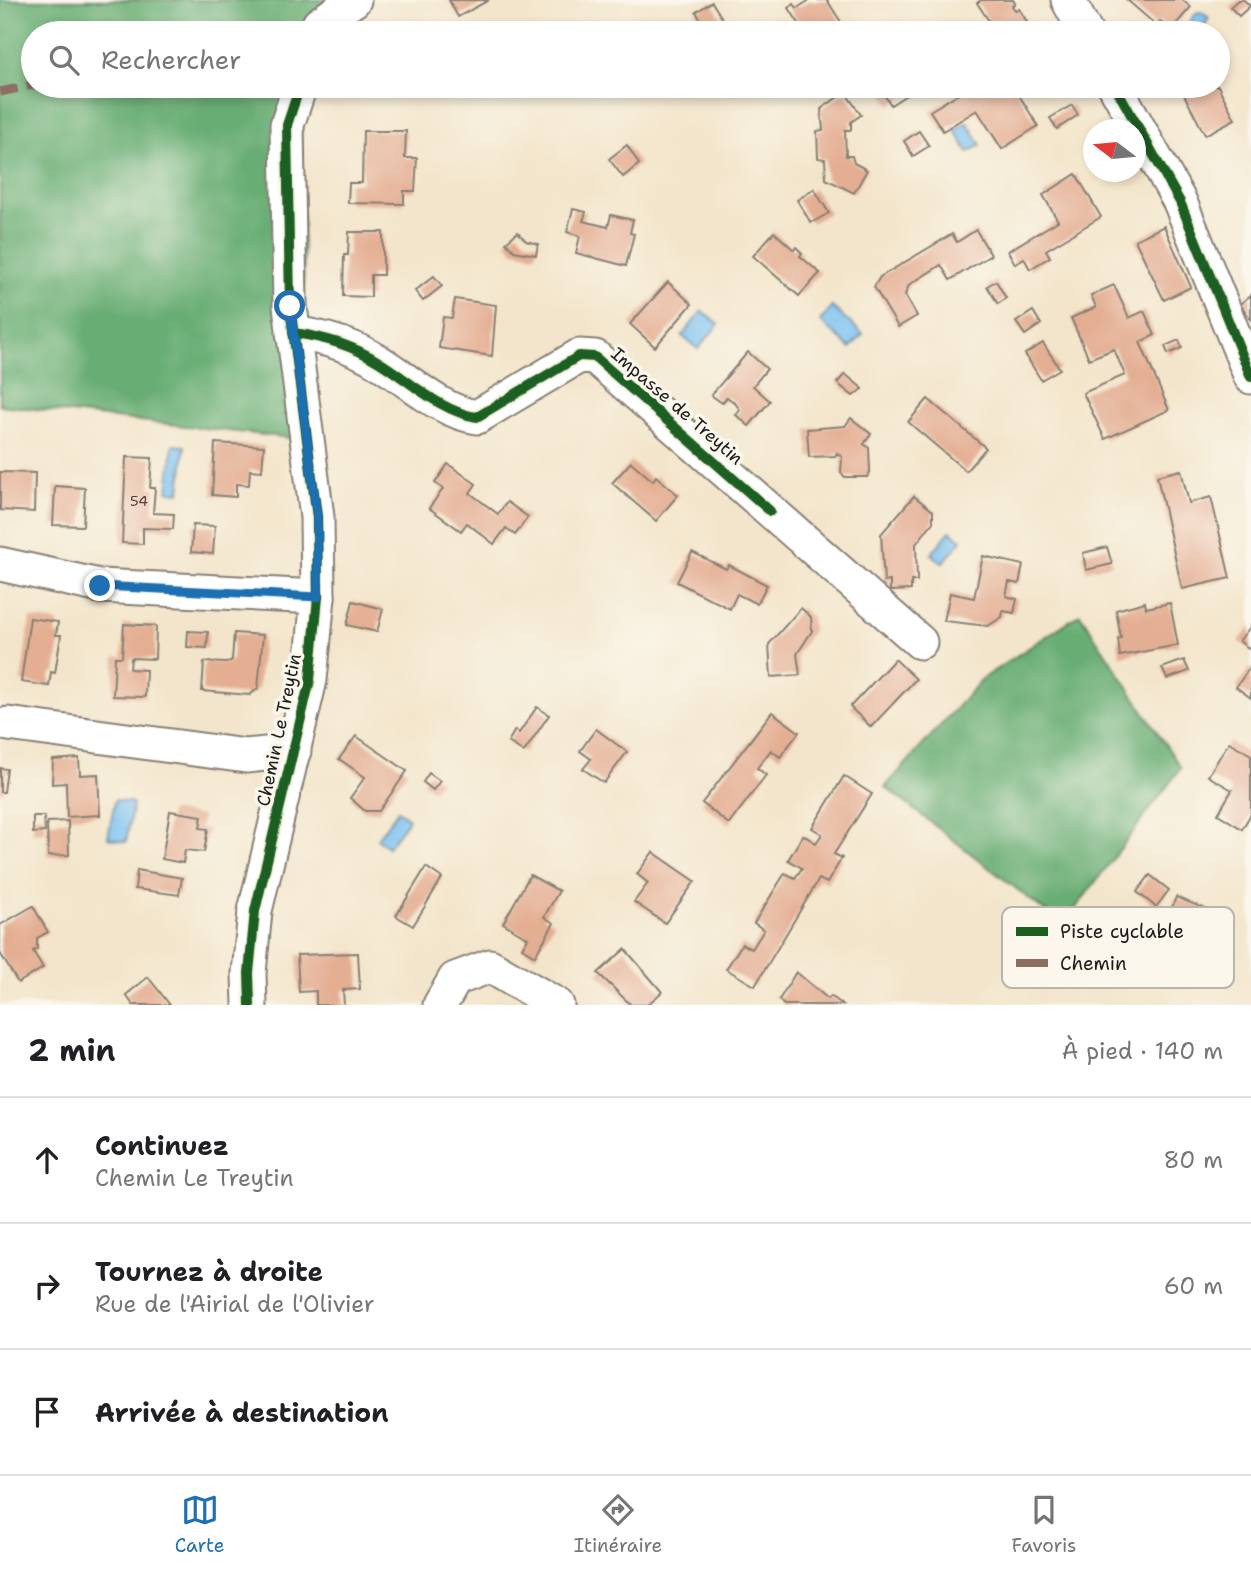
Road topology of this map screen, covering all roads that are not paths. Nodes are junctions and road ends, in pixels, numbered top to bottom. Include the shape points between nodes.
1 (354, 0) edge
2 (1068, 0) edge
3 (323, 21) edge
4 (1079, 21) edge
5 (296, 98) edge
6 (1122, 98) edge
7 (293, 332) junction
8 (1251, 377) edge
9 (0, 564) edge
10 (318, 597) junction
11 (920, 642) dead end
12 (8, 724) dead end
13 (294, 751) junction
14 (250, 1005) edge
15 (440, 1005) edge
16 (557, 1005) edge

1 - 3 street
2 - 4 street
5 - 7 street, Chemin Le Treytin via 287,125
6 - 8 street via 1180,202
7 - 10 street, Chemin Le Treytin via 317,517
7 - 11 street, Impasse de Treytin via 332,338 377,361 458,414 477,417 579,356 595,357
9 - 10 street via 100,586
10 - 13 street, Chemin Le Treytin via 310,680
12 - 13 street via 246,756
13 - 14 street, Chemin Le Treytin via 255,911
15 - 16 street via 455,979 490,965

